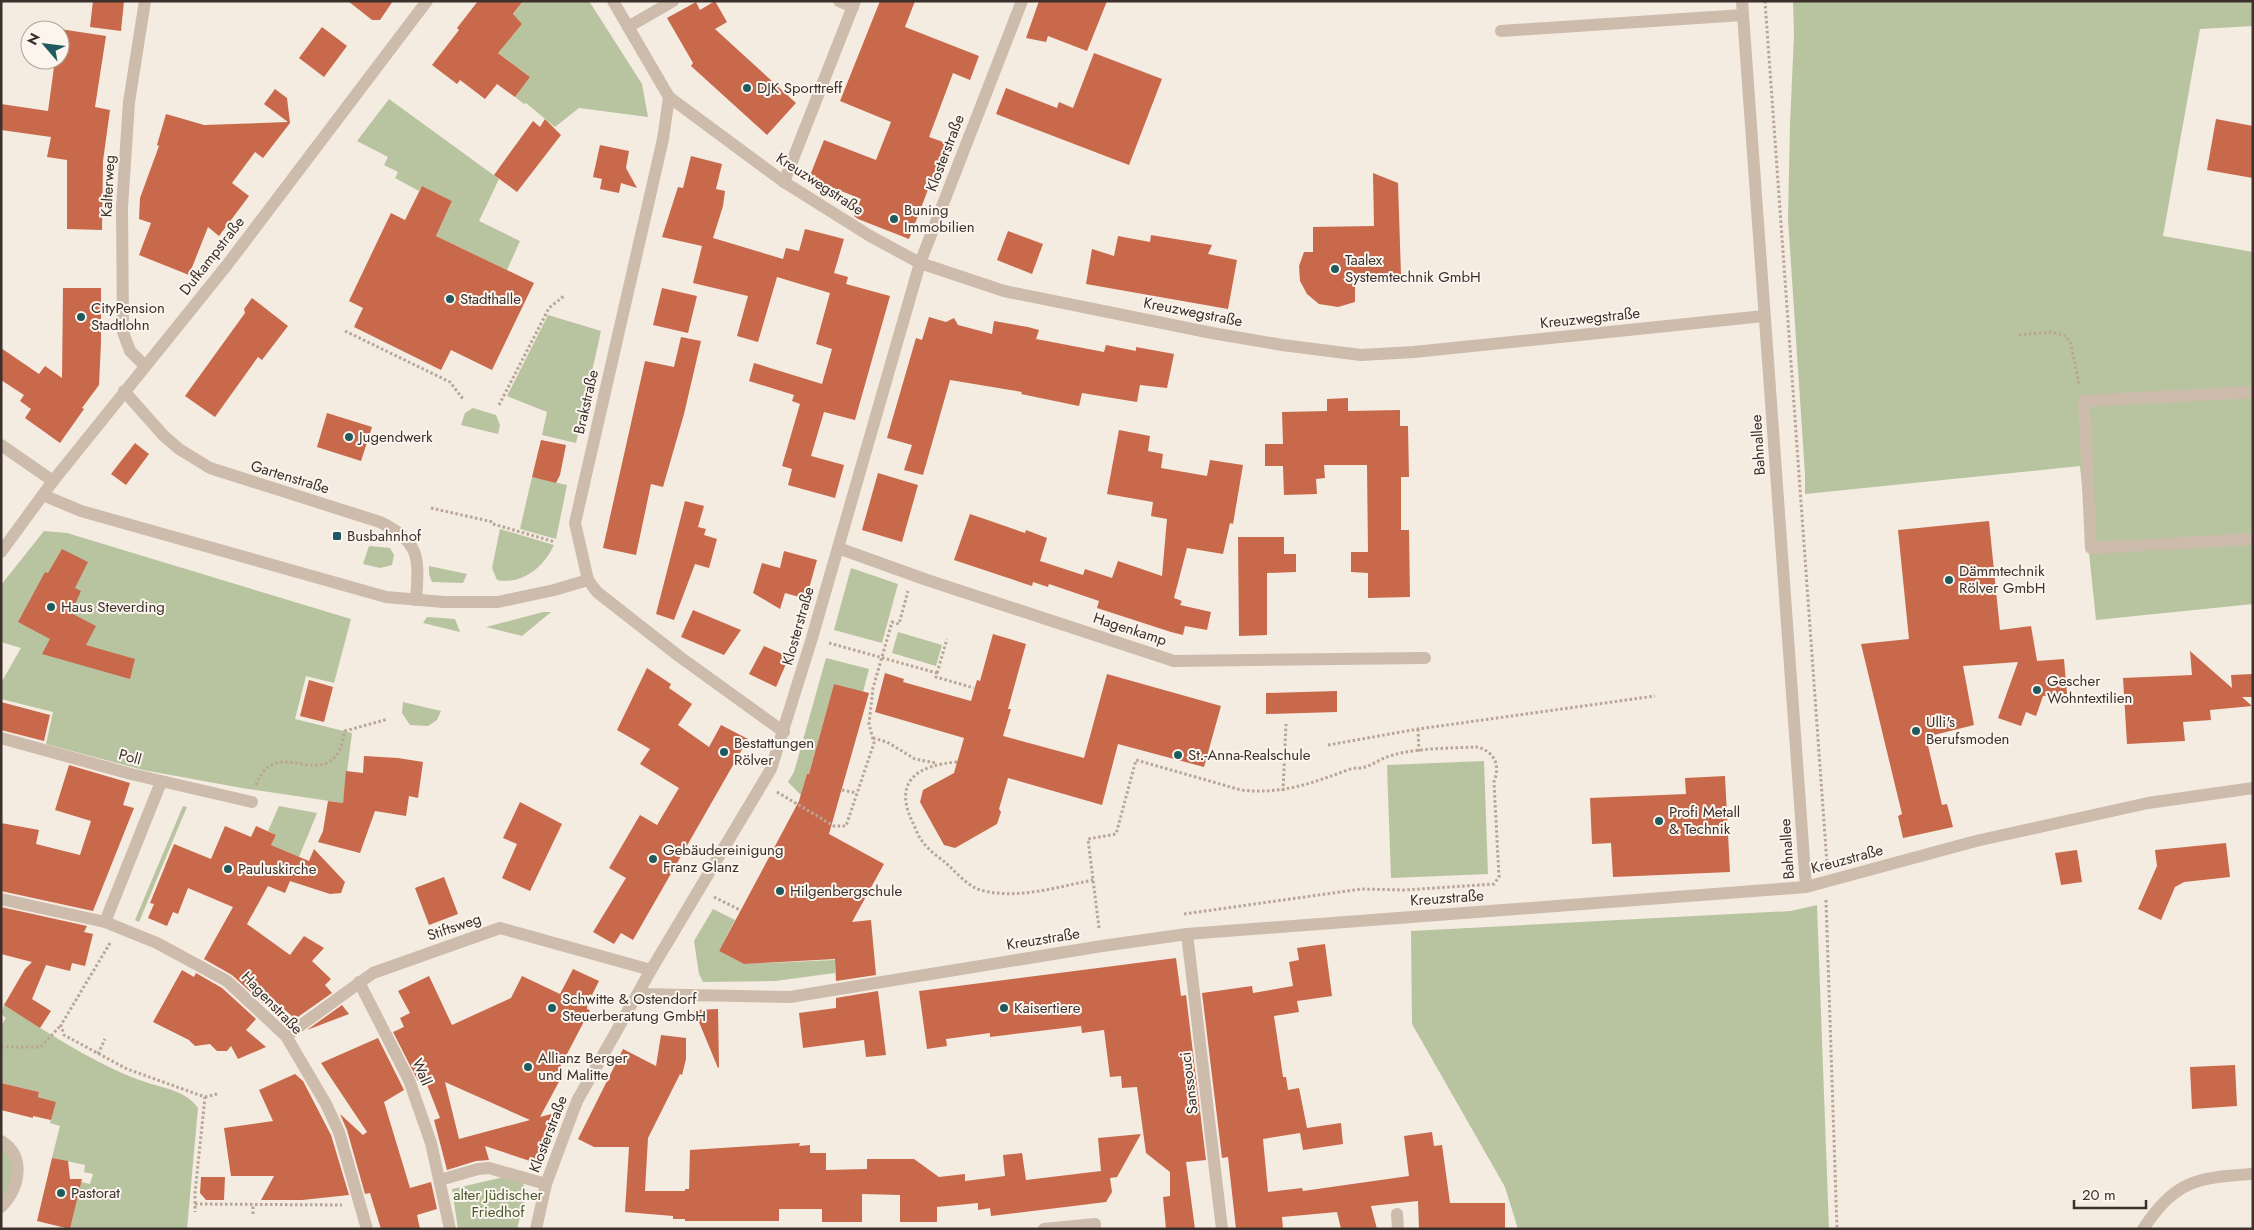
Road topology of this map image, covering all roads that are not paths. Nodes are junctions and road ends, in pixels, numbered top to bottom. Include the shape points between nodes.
1 (145, 1) edge
2 (427, 1) edge
3 (613, 1) edge
4 (673, 1) edge
5 (839, 1) edge
6 (1022, 1) edge
7 (1742, 1) edge
8 (854, 4) edge
9 (1743, 15) junction
10 (628, 27) junction
11 (1500, 31) dead end
12 (669, 97) junction
13 (784, 182) junction
14 (920, 263) junction
15 (1764, 316) junction
16 (145, 366) junction
17 (124, 391) junction
18 (2253, 392) edge
19 (1, 445) edge
20 (53, 481) junction
21 (43, 495) junction
22 (2253, 539) edge
23 (838, 548) junction
24 (1, 552) edge
25 (588, 580) junction
26 (416, 600) junction
27 (1425, 658) dead end
28 (784, 732) junction
29 (1, 738) edge
30 (161, 782) junction
31 (2253, 788) edge
32 (252, 802) road end
33 (1806, 887) junction
34 (1, 899) edge
35 (105, 922) junction
36 (1187, 934) junction
37 (651, 970) junction
38 (359, 982) junction
39 (638, 994) junction
40 (286, 1036) junction
41 (1, 1141) edge
42 (2253, 1174) edge
43 (440, 1180) junction
44 (546, 1184) junction
45 (1, 1207) edge
46 (1397, 1214) dead end
47 (366, 1229) edge
48 (450, 1229) edge
49 (536, 1229) edge
50 (1044, 1229) edge
51 (1095, 1229) edge
52 (1222, 1229) edge
53 (1398, 1229) edge
54 (2143, 1229) edge

1 - 16 street, Kalterweg via 129,102 122,206 123,332 130,351
2 - 16 street, Dufkampstraße via 227,266
3 - 10 street
4 - 10 street
5 - 8 street
6 - 14 street, Klosterstraße
7 - 9 street, Bahnallee
8 - 13 street
9 - 11 street
9 - 15 street, Bahnallee
10 - 12 street
12 - 13 street, Kreuzwegstraße
12 - 25 street, Brakstraße via 663,139 575,523
13 - 14 street, Kreuzwegstraße
14 - 15 street, Kreuzwegstraße via 1004,291 1212,333 1361,355
14 - 23 street, Klosterstraße
15 - 33 street, Bahnallee
16 - 17 street, Dufkampstraße
17 - 20 street, Dufkampstraße
17 - 26 street, Gartenstraße via 163,435 210,468 395,529 412,544 416,553
18 - 22 street via 2084,401 2091,548
19 - 20 street
20 - 21 street, Dufkampstraße
21 - 24 street, Dufkampstraße
21 - 26 street via 81,512 372,595
23 - 27 street, Hagenkamp via 1174,661
23 - 28 street, Klosterstraße
25 - 26 street via 498,602
25 - 28 street, Brakstraße via 597,592 632,620
28 - 37 street, Klosterstraße via 763,784
29 - 30 street, Poll
30 - 32 street, Poll
30 - 35 street
31 - 33 street, Kreuzstraße via 2148,803 1976,841
33 - 36 street, Kreuzstraße
34 - 35 street, Hagenstraße
35 - 40 street, Hagenstraße via 189,959 228,981
36 - 39 street, Kreuzstraße via 790,997
36 - 52 street, Sanssouci
37 - 38 street, Stiftsweg via 500,928 373,973
37 - 39 street, Klosterstraße
38 - 40 street, Stiftsweg
38 - 43 street, Wall via 409,1080 431,1142
39 - 44 street, Klosterstraße via 577,1102
40 - 47 street, Hagenstraße via 333,1118
41 - 45 street via 11,1146 17,1158 18,1174 9,1199
42 - 54 street via 2214,1177 2187,1184 2167,1197
43 - 44 street via 490,1168
43 - 48 street, Wall
44 - 49 street, Klosterstraße
46 - 53 street
50 - 51 street via 1095,1224

